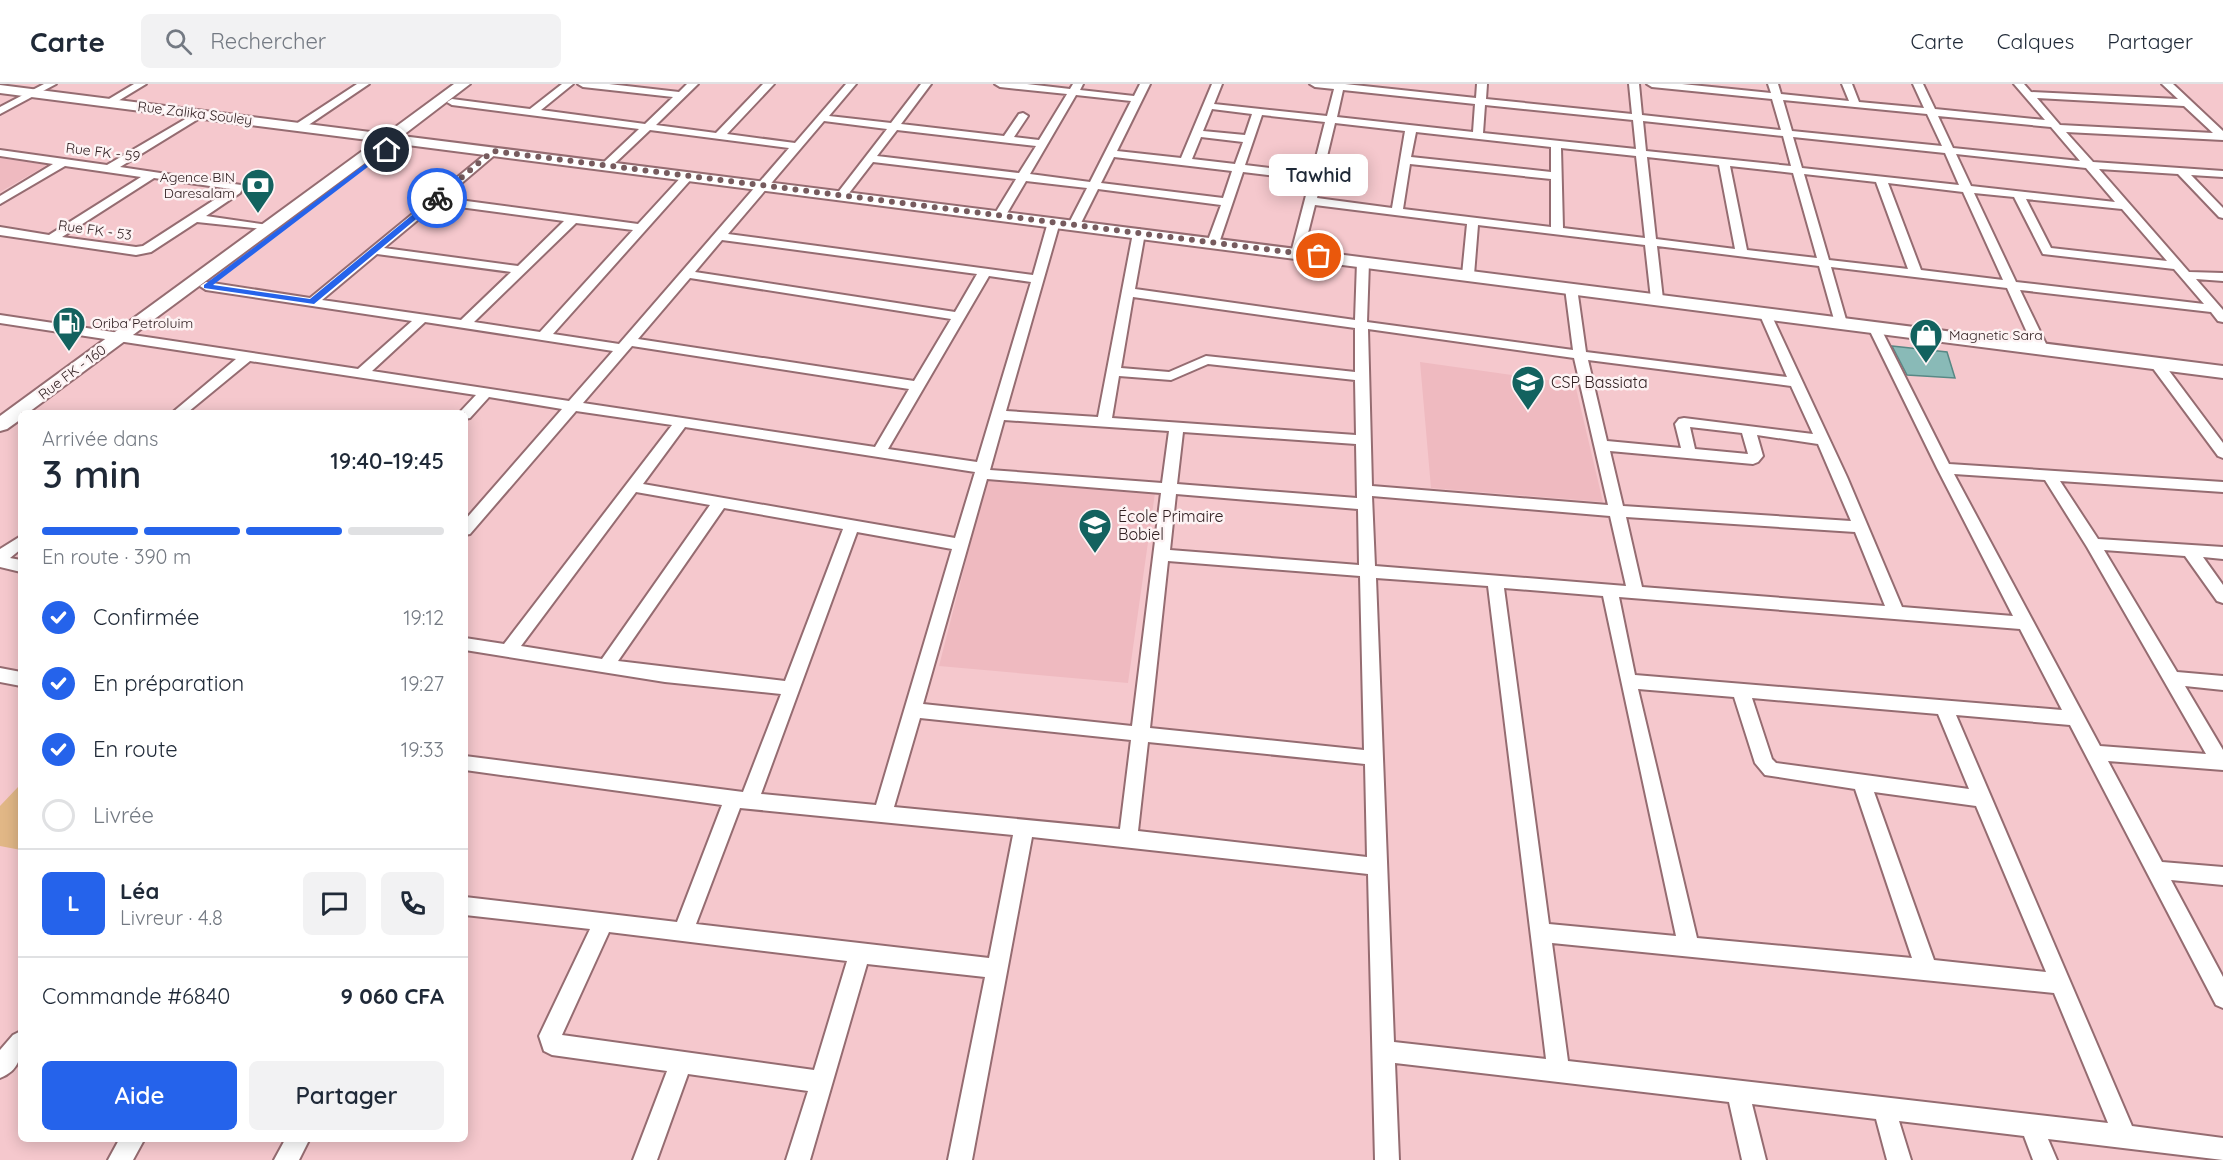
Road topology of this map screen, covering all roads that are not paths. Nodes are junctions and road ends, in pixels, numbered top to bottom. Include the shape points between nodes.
1 (51, 84) edge
2 (141, 84) edge
3 (340, 84) edge
4 (463, 84) edge
5 (476, 84) edge
6 (568, 84) edge
7 (583, 84) edge
8 (693, 84) edge
9 (769, 84) edge
10 (850, 84) edge
11 (926, 84) edge
12 (1000, 84) edge
13 (1145, 84) edge
14 (1217, 84) edge
15 (1315, 84) edge
16 (1482, 84) edge
17 (1634, 84) edge
18 (1652, 84) edge
19 (1773, 84) edge
20 (1847, 84) edge
21 (1918, 84) edge
22 (2019, 84) edge
23 (2167, 84) edge
24 (362, 85) edge
25 (1340, 85) edge
26 (1710, 87) edge
27 (1076, 88) edge
28 (0, 89) edge
29 (34, 93) junction
30 (681, 95) junction
31 (2029, 95) junction
32 (1777, 96) junction
33 (1137, 99) junction
34 (1481, 101) junction
35 (109, 102) junction
36 (452, 102) junction
37 (2187, 103) junction
38 (1855, 104) junction
39 (1208, 106) junction
40 (0, 111) edge
41 (532, 112) junction
42 (1258, 112) junction
43 (1932, 112) junction
44 (199, 114) junction
45 (1023, 116) dead end
46 (821, 118) junction
47 (1637, 118) junction
48 (1331, 120) junction
49 (300, 126) junction
50 (894, 126) junction
51 (2056, 126) junction
52 (647, 127) junction
53 (1411, 128) junction
54 (1196, 133) junction
55 (1787, 133) junction
56 (719, 136) junction
57 (1478, 136) junction
58 (2223, 137) edge
59 (396, 138) junction
60 (1248, 139) junction
61 (1007, 140) junction
62 (1043, 144) junction
63 (1556, 144) junction
64 (796, 146) junction
65 (1949, 150) junction
66 (493, 151) junction
67 (0, 153) edge
68 (1110, 153) junction
69 (1641, 153) junction
70 (870, 158) junction
71 (1406, 159) junction
72 (63, 162) junction
73 (1185, 162) junction
74 (1724, 162) junction
75 (607, 165) junction
76 (2090, 165) junction
77 (110, 168) junction
78 (1238, 168) junction
79 (1798, 171) junction
80 (2181, 171) junction
81 (153, 174) junction
82 (2223, 174) edge
83 (688, 176) junction
84 (1023, 177) junction
85 (1316, 177) junction
86 (1556, 177) junction
87 (1881, 180) junction
88 (761, 185) junction
89 (1094, 186) junction
90 (237, 187) joint
91 (1967, 189) junction
92 (2018, 194) junction
93 (842, 195) junction
94 (434, 200) junction
95 (0, 201) edge
96 (1310, 201) junction
97 (1227, 202) junction
98 (2126, 206) junction
99 (1397, 212) junction
100 (2223, 215) edge
101 (1000, 216) junction
102 (196, 218) junction
103 (573, 219) junction
104 (1473, 221) junction
105 (1054, 222) junction
106 (1074, 225) junction
107 (268, 228) junction
108 (642, 228) junction
109 (1557, 231) junction
110 (2, 233) edge
111 (1138, 233) junction
112 (719, 236) junction
113 (50, 239) junction
114 (1651, 242) junction
115 (1213, 243) junction
116 (375, 250) junction
117 (1297, 253) junction
118 (1742, 253) junction
119 (1363, 262) junction
120 (1824, 263) junction
121 (521, 270) junction
122 (2182, 270) junction
123 (985, 272) junction
124 (685, 274) junction
125 (1916, 274) junction
126 (1468, 275) junction
127 (2223, 277) edge
128 (1038, 279) junction
129 (206, 286) junction
130 (2012, 286) junction
131 (1571, 288) junction
132 (1127, 292) junction
133 (1657, 299) junction
134 (312, 302) junction
135 (1765, 313) junction
136 (2219, 314) edge
137 (959, 316) junction
138 (422, 318) junction
139 (0, 319) edge
140 (1841, 323) junction
141 (1361, 324) junction
142 (464, 325) junction
143 (1874, 327) junction
144 (543, 337) junction
145 (127, 338) junction
146 (625, 345) junction
147 (2041, 348) junction
148 (1580, 355) junction
149 (248, 357) junction
150 (2156, 363) junction
151 (1113, 372) junction
152 (2223, 372) edge
153 (361, 374) junction
154 (1362, 377) junction
155 (1796, 382) junction
156 (919, 386) junction
157 (486, 393) junction
158 (573, 406) junction
159 (22, 410) edge
160 (39, 410) edge
161 (182, 410) edge
162 (468, 412) edge
163 (18, 413) edge
164 (999, 415) junction
165 (682, 422) junction
166 (1104, 422) junction
167 (0, 425) edge
168 (18, 426) edge
169 (1176, 428) junction
170 (1748, 429) junction
171 (0, 440) edge
172 (1364, 440) junction
173 (1823, 440) junction
174 (1600, 445) junction
175 (879, 452) junction
176 (1689, 453) junction
177 (2223, 453) edge
178 (1944, 468) junction
179 (982, 471) junction
180 (2049, 475) junction
181 (634, 486) junction
182 (2223, 487) edge
183 (1168, 489) junction
184 (1365, 497) junction
185 (720, 501) junction
186 (1615, 511) junction
187 (852, 526) junction
188 (468, 527) edge
189 (1861, 527) junction
190 (18, 544) edge
191 (2093, 544) junction
192 (961, 545) junction
193 (2190, 551) junction
194 (2223, 553) edge
195 (1161, 555) junction
196 (0, 559) edge
197 (18, 565) edge
198 (1368, 572) junction
199 (1495, 582) junction
200 (1610, 592) junction
201 (1636, 594) junction
202 (2223, 597) edge
203 (1896, 612) junction
204 (2026, 623) junction
205 (468, 644) edge
206 (508, 651) junction
207 (606, 666) junction
208 (0, 675) edge
209 (2172, 678) junction
210 (18, 679) edge
211 (1628, 681) junction
212 (2223, 683) edge
213 (791, 688) junction
214 (1741, 690) junction
215 (1944, 708) junction
216 (912, 710) junction
217 (2076, 718) junction
218 (1141, 734) junction
219 (2095, 753) junction
220 (1374, 758) junction
221 (468, 763) edge
222 (2222, 763) edge
223 (1862, 783) junction
224 (1983, 799) junction
225 (741, 800) junction
226 (883, 814) junction
227 (1024, 829) junction
228 (1128, 838) junction
229 (1377, 867) junction
230 (2157, 870) junction
231 (2223, 876) edge
232 (468, 906) edge
233 (604, 921) junction
234 (684, 930) junction
235 (1540, 932) junction
236 (1689, 948) junction
237 (860, 954) junction
238 (1926, 968) junction
239 (998, 969) junction
240 (2060, 984) junction
241 (2223, 998) edge
242 (18, 1046) edge
243 (1383, 1051) junction
244 (681, 1062) junction
245 (0, 1067) edge
246 (1558, 1070) junction
247 (820, 1082) junction
248 (1738, 1092) junction
249 (1884, 1108) junction
250 (2032, 1126) junction
251 (2125, 1136) junction
252 (131, 1142) edge
253 (297, 1142) edge
254 (2223, 1149) edge
255 (120, 1160) edge
256 (286, 1160) edge
257 (645, 1160) edge
258 (798, 1160) edge
259 (960, 1160) edge
260 (1387, 1160) edge
261 (1754, 1160) edge
262 (1899, 1160) edge
263 (2045, 1160) edge

1 - 29 street
2 - 35 street
3 - 24 street
4 - 59 street, Rue FK - 160
5 - 36 street, Rue FK - 160
6 - 41 street
7 - 30 street
8 - 30 street
9 - 56 street
10 - 46 street
11 - 50 street
12 - 27 street
13 - 33 street
14 - 39 street
15 - 25 street
16 - 34 street
17 - 47 street
18 - 26 street
19 - 32 street
20 - 38 street
21 - 43 street
22 - 31 street
23 - 37 street
24 - 49 street
25 - 34 street
25 - 48 street
26 - 32 street
27 - 33 street
27 - 62 street
28 - 29 street, Rue Zalika Souley
29 - 35 street, Rue Zalika Souley
29 - 40 street
30 - 52 street
31 - 37 street
31 - 51 street
32 - 38 street
32 - 55 street
33 - 68 street
34 - 47 street
34 - 57 street
35 - 44 street, Rue Zalika Souley
36 - 41 street
36 - 59 street, Rue FK - 160
37 - 58 street
38 - 43 street
39 - 42 street
39 - 54 street
41 - 52 street
42 - 48 street
42 - 60 street
43 - 51 street
43 - 65 street
44 - 49 street, Rue Zalika Souley
44 - 77 street
45 - 61 street
46 - 50 street
46 - 64 street
47 - 55 street
47 - 69 street
48 - 53 street
48 - 85 street
49 - 59 street, Rue Zalika Souley
50 - 61 street
50 - 70 street
51 - 58 street
51 - 76 street
52 - 56 street
52 - 75 street
53 - 57 street
53 - 71 street
54 - 60 street
54 - 73 street
55 - 65 street
55 - 79 street
56 - 64 street
57 - 63 street
59 - 66 street, Rue Zalika Souley
59 - 107 street, Rue FK - 160
59 - 129 street, Rue FK - 160
60 - 78 street
61 - 62 street
62 - 84 street
63 - 69 street
63 - 86 street
64 - 88 street
65 - 76 street
65 - 91 street
66 - 75 street, Rue Zalika Souley
66 - 94 street
67 - 72 street, Rue FK - 59
68 - 73 street
68 - 89 street
69 - 74 street
69 - 114 street
70 - 84 street
70 - 93 street
71 - 86 street
71 - 99 street
72 - 77 street, Rue FK - 59
72 - 95 street
73 - 78 street
74 - 79 street
74 - 118 street
75 - 83 street, Rue Zalika Souley
76 - 80 street
76 - 98 street
77 - 81 street, Rue FK - 59
78 - 85 street
78 - 97 street
79 - 87 street
79 - 120 street
80 - 82 street
80 - 100 street
81 - 90 street, Rue FK - 59
81 - 113 street
83 - 88 street, Rue Zalika Souley
83 - 108 street
84 - 89 street
84 - 101 street
85 - 96 street
86 - 109 street
87 - 91 street
87 - 125 street
88 - 93 street, Rue Zalika Souley
88 - 112 street
89 - 97 street
89 - 106 street
90 - 102 street, Rue FK - 53
91 - 92 street
91 - 130 street
92 - 98 street
92 - 122 street via 2047,251
93 - 101 street, Rue Zalika Souley
94 - 103 street
94 - 116 street
96 - 99 street
96 - 117 street
97 - 115 street
98 - 122 street
99 - 104 street
101 - 105 street, Rue Zalika Souley
102 - 107 street
102 - 113 street, Rue FK - 53 via 155,246 136,251
103 - 108 street
103 - 121 street
104 - 109 street
104 - 126 street
105 - 106 street, Rue Zalika Souley
105 - 128 street
106 - 111 street, Rue Zalika Souley
107 - 145 street, Rue FK - 160
108 - 144 street
109 - 114 street
110 - 113 street, Rue FK - 53
111 - 115 street, Rue Zalika Souley
111 - 132 street
112 - 123 street
112 - 124 street
114 - 118 street
114 - 133 street
115 - 117 street, Rue Zalika Souley
116 - 121 street
116 - 134 street
117 - 119 street, Rue Zalika Souley
118 - 120 street
119 - 126 street, Rue Zalika Souley
119 - 141 street
120 - 125 street
120 - 140 street
121 - 142 street
122 - 127 street
122 - 136 street
123 - 128 street
123 - 137 street
124 - 137 street
124 - 146 street
125 - 130 street
126 - 131 street, Rue Zalika Souley
128 - 164 street
129 - 134 street
129 - 145 street, Rue FK - 160
130 - 136 street
130 - 147 street
131 - 133 street, Rue Zalika Souley
131 - 148 street
132 - 141 street
132 - 151 street
133 - 135 street, Rue Zalika Souley
134 - 138 street
135 - 140 street, Rue Zalika Souley
135 - 155 street
137 - 156 street
138 - 142 street
138 - 153 street
139 - 145 street
140 - 143 street, Rue Zalika Souley
141 - 148 street
141 - 154 street
142 - 144 street
143 - 147 street, Rue Zalika Souley
143 - 178 street
144 - 146 street
145 - 149 street
145 - 159 street, Rue FK - 160
145 - 160 street, Rue FK - 160
146 - 156 street
146 - 158 street
147 - 150 street, Rue Zalika Souley
148 - 155 street
148 - 174 street
149 - 153 street
149 - 161 street
150 - 152 street, Rue Zalika Souley
150 - 177 street
151 - 154 street via 1171,376 1206,360
151 - 166 street
153 - 157 street
154 - 172 street
155 - 173 street
156 - 175 street
157 - 158 street
157 - 162 street
158 - 165 street
158 - 188 street
163 - 167 street, Rue FK - 160
164 - 166 street
164 - 179 street
165 - 175 street
165 - 181 street
166 - 169 street
168 - 171 street
169 - 172 street
169 - 183 street
170 - 173 street
170 - 176 street via 1754,459
170 - 176 street via 1684,422
172 - 184 street
173 - 189 street
174 - 176 street
174 - 186 street
175 - 179 street
178 - 180 street
178 - 204 street
179 - 183 street
179 - 192 street
180 - 182 street
180 - 191 street
181 - 185 street
181 - 206 street
183 - 184 street
183 - 195 street
184 - 186 street
184 - 198 street
185 - 187 street
185 - 207 street
186 - 189 street
186 - 201 street
187 - 192 street
187 - 213 street
189 - 203 street
190 - 196 street
191 - 193 street
191 - 209 street
192 - 216 street
193 - 194 street
193 - 202 street
195 - 198 street
195 - 218 street
196 - 197 street
198 - 199 street
198 - 220 street
199 - 200 street
199 - 235 street
200 - 201 street
200 - 211 street
201 - 203 street
203 - 204 street
204 - 217 street
205 - 206 street
206 - 207 street
207 - 213 street
208 - 210 street
209 - 212 street
209 - 222 street
211 - 214 street
211 - 236 street
213 - 225 street
214 - 215 street
214 - 223 street via 1768,768
215 - 217 street
215 - 224 street
216 - 218 street
216 - 226 street
217 - 219 street
218 - 220 street
218 - 228 street
219 - 222 street
219 - 230 street
220 - 229 street
221 - 225 street
223 - 224 street
223 - 238 street
224 - 240 street
225 - 226 street
225 - 234 street
226 - 227 street
227 - 228 street
227 - 239 street
228 - 229 street
229 - 243 street
230 - 231 street
230 - 241 street
232 - 233 street
233 - 234 street
233 - 244 street via 550,1042
234 - 237 street
235 - 236 street
235 - 246 street
236 - 238 street
237 - 239 street
237 - 247 street
238 - 240 street
239 - 259 street
240 - 251 street
242 - 245 street
243 - 246 street
243 - 260 street
244 - 247 street
244 - 257 street
246 - 248 street
247 - 258 street
248 - 249 street
248 - 261 street
249 - 250 street
249 - 262 street
250 - 251 street
250 - 263 street
251 - 254 street
252 - 255 street
253 - 256 street

